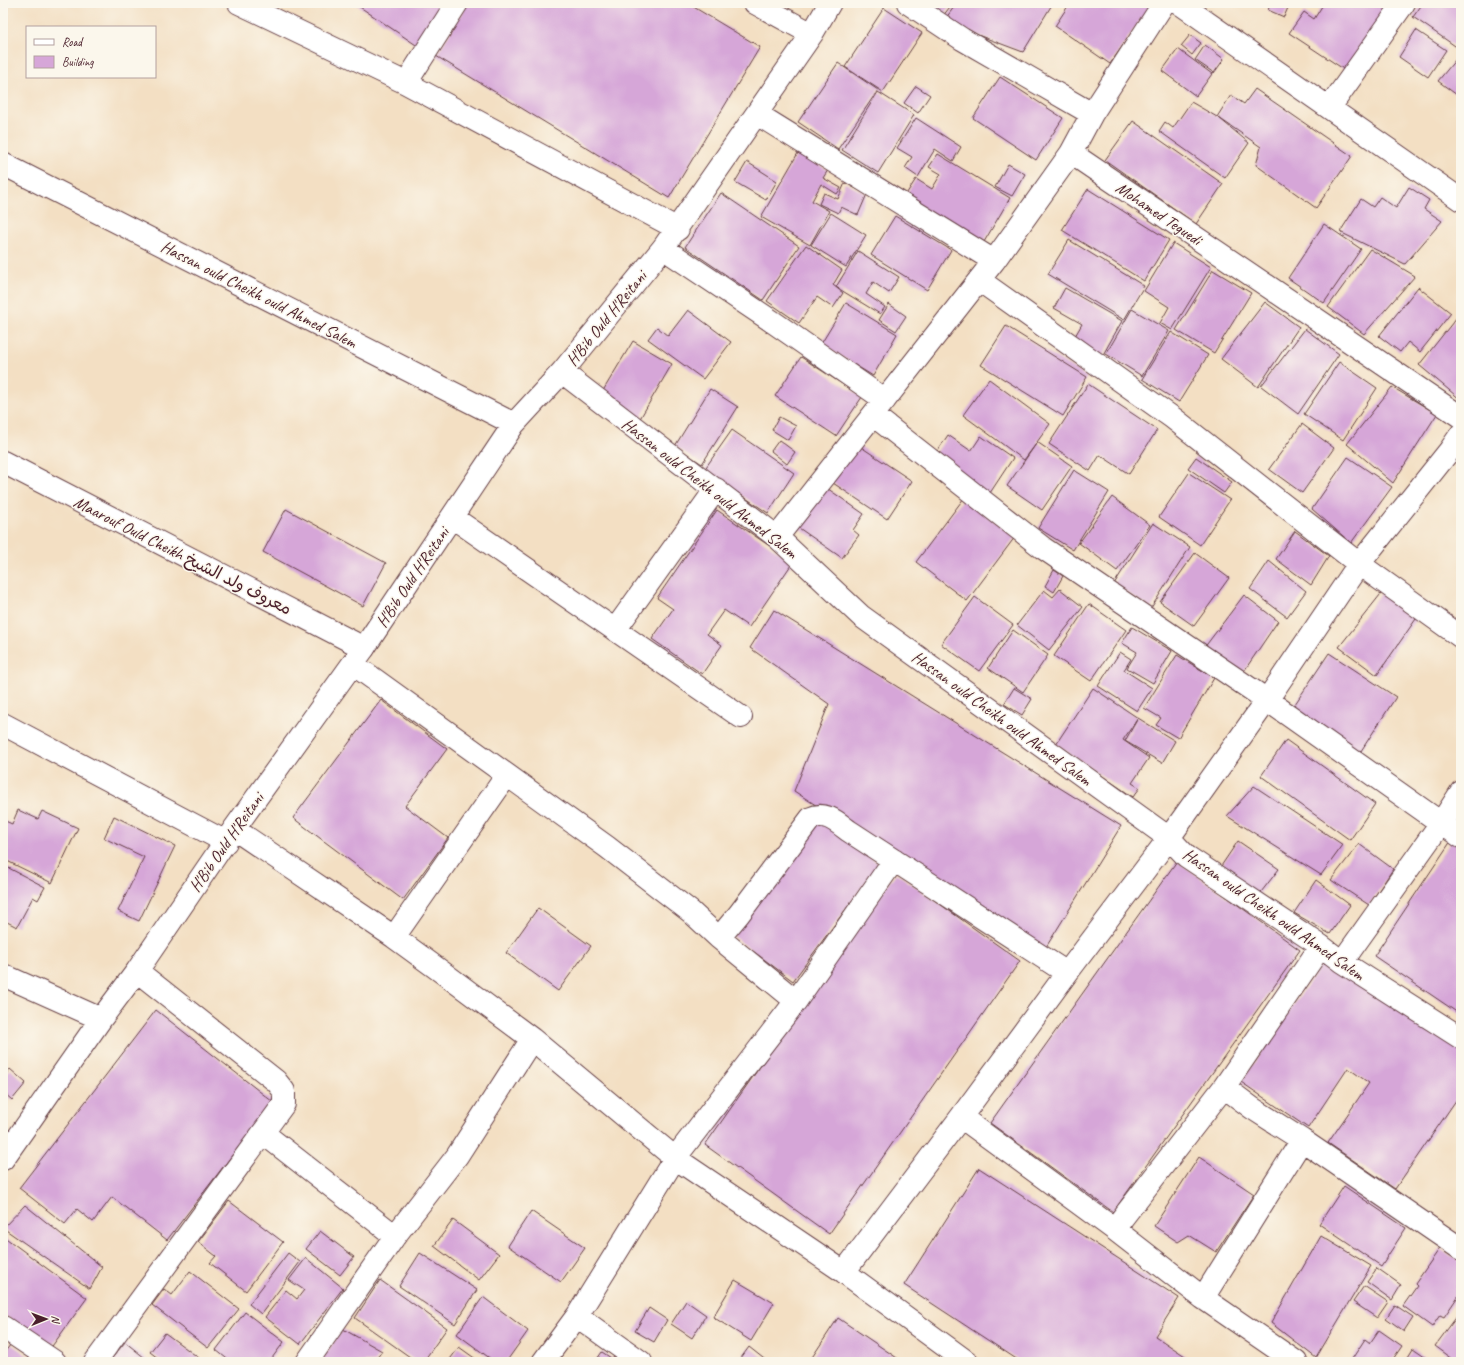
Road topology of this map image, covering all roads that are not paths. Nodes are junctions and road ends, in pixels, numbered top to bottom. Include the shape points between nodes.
1 (239, 3) edge
2 (457, 3) edge
3 (755, 3) edge
4 (830, 3) edge
5 (908, 3) edge
6 (1164, 3) edge
7 (1179, 3) edge
8 (1404, 3) edge
9 (812, 34) junction
10 (406, 83) junction
11 (1330, 107) junction
12 (757, 114) junction
13 (1092, 114) junction
14 (1071, 153) junction
15 (3, 164) edge
16 (1461, 200) edge
17 (678, 229) junction
18 (663, 248) junction
19 (994, 261) junction
20 (979, 280) junction
21 (562, 372) junction
22 (879, 407) junction
23 (1461, 417) edge
24 (514, 424) junction
25 (1461, 434) edge
26 (3, 462) edge
27 (716, 489) junction
28 (452, 517) junction
29 (777, 537) junction
30 (1359, 564) junction
31 (615, 630) junction
32 (1461, 637) edge
33 (358, 656) junction
34 (1267, 700) junction
35 (741, 717) dead end
36 (3, 724) edge
37 (506, 775) junction
38 (1461, 792) edge
39 (1441, 823) junction
40 (230, 836) junction
41 (1461, 837) edge
42 (1169, 838) junction
43 (894, 860) junction
44 (394, 937) junction
45 (719, 938) junction
46 (1321, 946) junction
47 (1342, 962) junction
48 (137, 972) junction
49 (1067, 973) junction
50 (3, 975) edge
51 (796, 1001) junction
52 (101, 1019) junction
53 (1461, 1038) edge
54 (532, 1040) junction
55 (1224, 1087) junction
56 (961, 1117) junction
57 (263, 1133) junction
58 (1302, 1140) junction
59 (675, 1158) junction
60 (3, 1159) edge
61 (1114, 1230) junction
62 (394, 1236) junction
63 (1461, 1249) edge
64 (844, 1272) junction
65 (1203, 1298) junction
66 (577, 1316) junction
67 (3, 1327) edge
68 (55, 1362) edge
69 (95, 1362) edge
70 (307, 1362) edge
71 (543, 1362) edge
72 (641, 1362) edge
73 (967, 1362) edge
74 (1296, 1362) edge

1 - 10 street
2 - 10 street
3 - 9 street
4 - 9 street, H'Bib Ould H'Reitani
5 - 13 street via 962,39
6 - 13 street
7 - 11 street
8 - 11 street
9 - 12 street, H'Bib Ould H'Reitani
10 - 17 street
11 - 16 street
12 - 17 street, H'Bib Ould H'Reitani
12 - 19 street
13 - 14 street
14 - 19 street
14 - 23 street, Mohamed Teguedi
15 - 24 street, Hassan ould Cheikh ould Ahmed Salem
17 - 18 street, H'Bib Ould H'Reitani
18 - 21 street, H'Bib Ould H'Reitani
18 - 22 street via 776,324
19 - 20 street
20 - 22 street
20 - 30 street via 1173,418
21 - 24 street, H'Bib Ould H'Reitani
21 - 27 street, Hassan ould Cheikh ould Ahmed Salem
22 - 29 street
22 - 34 street via 1043,548
24 - 28 street, H'Bib Ould H'Reitani
25 - 30 street
26 - 33 street, Maarouf Ould Cheikh معروف ولد الشيخ
27 - 29 street, Hassan ould Cheikh ould Ahmed Salem
27 - 31 street
28 - 31 street
28 - 33 street, H'Bib Ould H'Reitani
29 - 42 street, Hassan ould Cheikh ould Ahmed Salem via 861,616
30 - 32 street
30 - 34 street
31 - 35 street
33 - 37 street, Maarouf Ould Cheikh معروف ولد الشيخ
33 - 40 street, H'Bib Ould H'Reitani
34 - 39 street
34 - 42 street
36 - 40 street
37 - 44 street
37 - 45 street, Maarouf Ould Cheikh معروف ولد الشيخ via 691,912
38 - 39 street
39 - 41 street
39 - 47 street
40 - 44 street
40 - 48 street, H'Bib Ould H'Reitani
42 - 46 street, Hassan ould Cheikh ould Ahmed Salem via 1186,856
42 - 49 street
43 - 45 street via 827,816 816,815 811,818
43 - 49 street
43 - 51 street
44 - 54 street
45 - 51 street, Maarouf Ould Cheikh معروف ولد الشيخ
46 - 47 street, Hassan ould Cheikh ould Ahmed Salem
46 - 55 street
47 - 53 street, Hassan ould Cheikh ould Ahmed Salem
48 - 52 street, H'Bib Ould H'Reitani
48 - 57 street via 276,1081 284,1091 284,1104
49 - 56 street
50 - 52 street
51 - 59 street
52 - 60 street, H'Bib Ould H'Reitani
54 - 59 street
54 - 62 street via 457,1156
55 - 58 street
55 - 61 street
56 - 61 street
56 - 64 street
57 - 62 street
57 - 69 street
58 - 63 street
58 - 65 street
59 - 64 street
59 - 66 street
61 - 65 street
62 - 70 street
64 - 73 street
65 - 74 street
66 - 71 street
66 - 72 street
67 - 68 street

